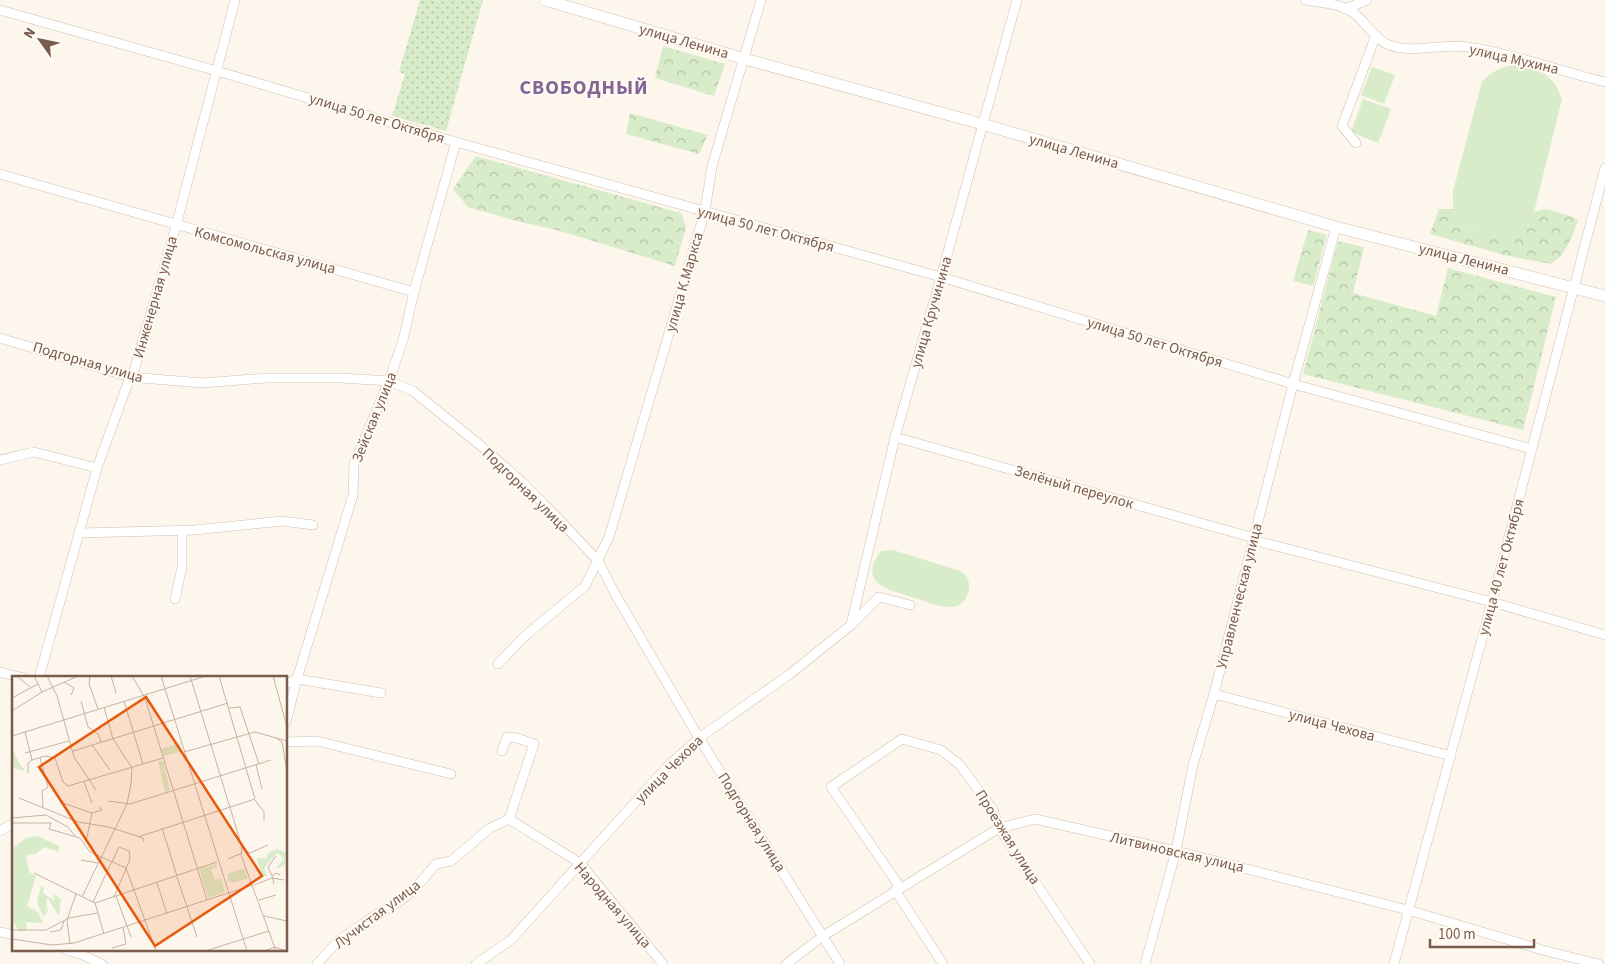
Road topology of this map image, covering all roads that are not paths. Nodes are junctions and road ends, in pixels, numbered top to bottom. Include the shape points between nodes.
1 (236, 0) edge
2 (545, 0) edge
3 (761, 0) edge
4 (1017, 0) edge
5 (1304, 0) edge
6 (1367, 0) edge
7 (1345, 9) junction
8 (0, 10) edge
9 (1376, 35) junction
10 (745, 58) junction
11 (217, 71) junction
12 (1605, 82) edge
13 (982, 124) junction
14 (456, 142) junction
15 (1356, 143) dead end
16 (1605, 168) edge
17 (0, 174) edge
18 (705, 211) junction
19 (176, 226) junction
20 (1336, 227) junction
21 (941, 277) junction
22 (1573, 287) junction
23 (414, 292) junction
24 (1605, 296) edge
25 (0, 338) edge
26 (130, 377) junction
27 (389, 381) junction
28 (1293, 384) junction
29 (895, 437) junction
30 (1532, 449) junction
31 (0, 460) edge
32 (97, 468) junction
33 (313, 525) dead end
34 (182, 530) junction
35 (80, 533) junction
36 (1257, 540) junction
37 (598, 561) junction
38 (175, 599) dead end
39 (1492, 602) junction
40 (910, 605) dead end
41 (851, 625) junction
42 (1605, 635) edge
43 (498, 664) dead end
44 (0, 672) edge
45 (16, 676) edge
46 (40, 676) edge
47 (297, 679) junction
48 (288, 683) edge
49 (381, 692) dead end
50 (1214, 694) junction
51 (288, 714) edge
52 (699, 738) junction
53 (288, 742) edge
54 (502, 751) dead end
55 (1451, 756) junction
56 (451, 774) dead end
57 (509, 819) junction
58 (12, 824) edge
59 (999, 828) junction
60 (0, 831) edge
61 (1176, 851) junction
62 (580, 863) junction
63 (897, 889) junction
64 (1408, 910) junction
65 (823, 936) junction
66 (73, 952) edge
67 (102, 964) edge
68 (317, 964) edge
69 (476, 964) edge
70 (663, 964) edge
71 (786, 964) edge
72 (840, 964) edge
73 (943, 964) edge
74 (1090, 964) edge
75 (1145, 964) edge
76 (1394, 964) edge
77 (1599, 964) edge

1 - 11 street, Инженерная улица
2 - 10 main road, улица Ленина
3 - 10 street, улица К.Маркса
4 - 13 street, улица Кручинина
5 - 7 street, улица Мухина
6 - 7 street
7 - 9 street, улица Мухина via 1355,14
8 - 11 street, улица 50 лет Октября
9 - 12 street, улица Мухина via 1387,45 1468,47
9 - 15 street via 1342,126
10 - 13 main road, улица Ленина
10 - 18 street, улица К.Маркса via 712,166
11 - 14 street, улица 50 лет Октября
11 - 19 street, Инженерная улица
13 - 20 main road, улица Ленина
13 - 21 street, улица Кручинина
14 - 18 street, улица 50 лет Октября
14 - 23 street, Зейская улица
16 - 22 street, улица 40 лет Октября
17 - 19 street, Комсомольская улица
18 - 21 street, улица 50 лет Октября
18 - 37 street, улица К.Маркса via 609,537
19 - 23 street, Комсомольская улица
19 - 26 street, Инженерная улица
20 - 22 main road, улица Ленина
20 - 28 street, Управленческая улица
21 - 28 street, улица 50 лет Октября
21 - 29 street, улица Кручинина
22 - 24 main road, улица Ленина
22 - 30 street, улица 40 лет Октября
23 - 27 street, Зейская улица
25 - 26 street, Подгорная улица
26 - 27 street, Подгорная улица via 202,383 267,378
26 - 32 street, Инженерная улица
27 - 37 street, Подгорная улица via 413,391 486,450 555,514
27 - 47 street, Зейская улица via 354,464 352,495
28 - 30 street, улица 50 лет Октября
28 - 36 street, Управленческая улица
29 - 36 street, Зелёный переулок
29 - 41 street, улица Кручинина
30 - 39 street, улица 40 лет Октября
31 - 32 street via 34,452
32 - 35 street, Инженерная улица
33 - 34 street via 282,521
34 - 35 street
34 - 38 street via 182,567
35 - 46 street, Инженерная улица
36 - 39 street, Зелёный переулок
36 - 50 street, Управленческая улица
37 - 43 street, улица К.Маркса via 585,586 526,635
37 - 52 street, Подгорная улица
39 - 42 street, Зелёный переулок
39 - 55 street, улица 40 лет Октября
40 - 41 street, улица Чехова via 879,597
41 - 52 street, улица Чехова via 790,674
44 - 45 street
47 - 48 street
47 - 49 street
47 - 51 street, Зейская улица
50 - 55 street, улица Чехова
50 - 61 street, Управленческая улица via 1194,765
52 - 62 street, улица Чехова via 666,768
52 - 65 street, Подгорная улица
53 - 56 street via 317,741
54 - 57 street via 507,737 534,744
55 - 64 street, улица 40 лет Октября
57 - 62 street, Народная улица
57 - 68 street, Лучистая улица via 490,828 451,861 436,864 413,891 338,941
58 - 60 street
59 - 61 street, Литвиновская улица via 1035,819
59 - 63 street, Литвиновская улица
59 - 63 street, Проезжая улица via 993,810 960,765 941,750 902,739 831,786
59 - 74 street, Проезжая улица
61 - 64 street, Литвиновская улица
61 - 75 street, Управленческая улица
62 - 69 street, улица Чехова via 511,940
62 - 70 street, Народная улица
63 - 65 street, Литвиновская улица
63 - 73 street
64 - 76 street, улица 40 лет Октября
64 - 77 street, Литвиновская улица
65 - 71 street, Литвиновская улица
65 - 72 street, Подгорная улица
66 - 67 street

